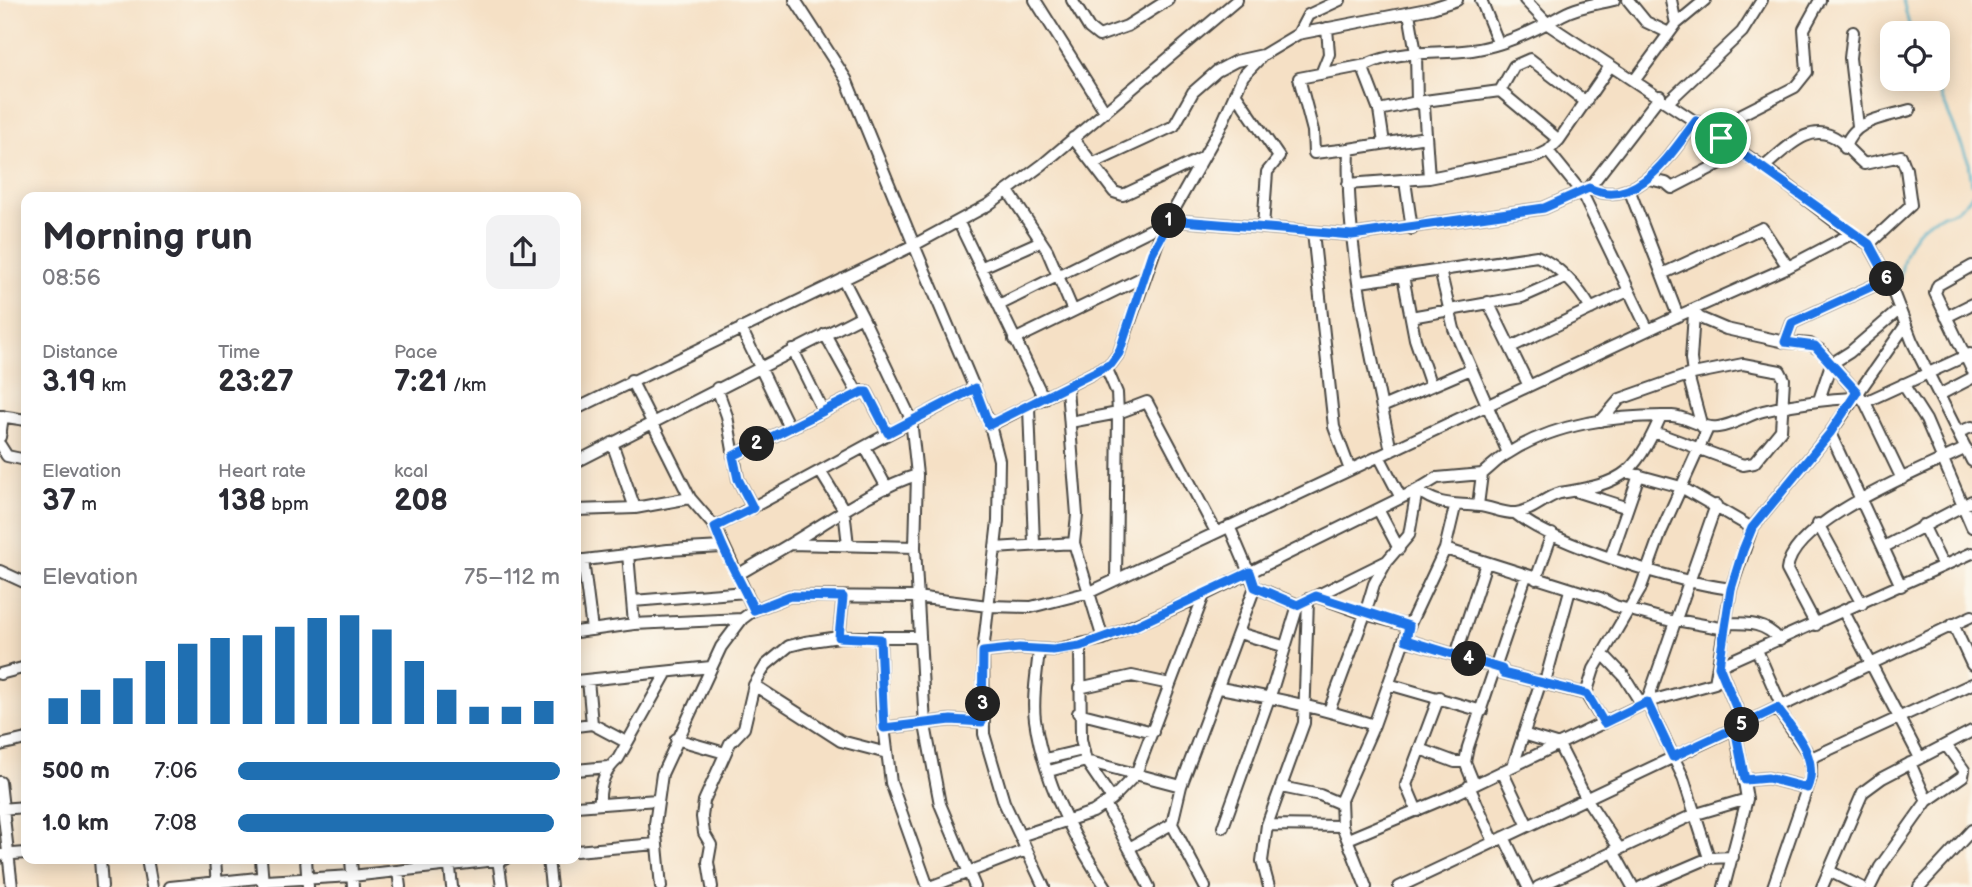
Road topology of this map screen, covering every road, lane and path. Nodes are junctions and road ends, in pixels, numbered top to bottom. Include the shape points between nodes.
1 (796, 0) edge
2 (1035, 0) edge
3 (1072, 0) edge
4 (1168, 0) edge
5 (1237, 0) edge
6 (1340, 0) edge
7 (1457, 0) edge
8 (1481, 0) edge
9 (1525, 0) edge
10 (1614, 0) edge
11 (1628, 0) edge
12 (1671, 0) edge
13 (1705, 0) edge
14 (1762, 0) edge
15 (1820, 0) edge
16 (1409, 13) junction
17 (1549, 25) junction
18 (1326, 28) junction
19 (1673, 29) junction
20 (1853, 32) dead end
21 (1297, 34) junction
22 (1498, 42) junction
23 (1416, 53) junction
24 (1263, 55) junction
25 (1366, 65) junction
26 (1610, 66) junction
27 (1321, 74) junction
28 (1634, 81) junction
29 (1500, 91) junction
30 (1235, 93) junction
31 (1664, 99) junction
32 (1417, 102) junction
33 (1586, 102) junction
34 (1379, 110) junction
35 (1910, 110) dead end
36 (1105, 111) junction
37 (1696, 121) junction
38 (1858, 126) junction
39 (1426, 137) junction
40 (1073, 138) junction
41 (1721, 138) junction
42 (1559, 140) junction
43 (1384, 143) junction
44 (1845, 148) junction
45 (1349, 149) junction
46 (1549, 151) junction
47 (1742, 152) junction
48 (1202, 159) junction
49 (1094, 163) junction
50 (1764, 167) junction
51 (1429, 178) junction
52 (1649, 179) junction
53 (1405, 181) junction
54 (1348, 184) junction
55 (1629, 189) junction
56 (1586, 190) junction
57 (1008, 191) junction
58 (1170, 220) junction
59 (959, 223) junction
60 (1263, 227) junction
61 (1412, 229) junction
62 (1313, 232) junction
63 (1852, 234) junction
64 (1352, 235) junction
65 (1041, 241) junction
66 (1869, 244) junction
67 (914, 245) junction
68 (1972, 266) edge
69 (1788, 267) junction
70 (980, 268) junction
71 (1440, 270) junction
72 (1662, 274) junction
73 (1403, 275) junction
74 (1056, 276) junction
75 (1143, 278) junction
76 (1565, 278) junction
77 (843, 279) junction
78 (1888, 279) junction
79 (1360, 282) junction
80 (1628, 292) junction
81 (1488, 302) junction
82 (1972, 304) edge
83 (999, 305) junction
84 (1591, 309) junction
85 (1899, 309) junction
86 (1073, 311) junction
87 (1449, 311) junction
88 (1693, 312) junction
89 (862, 316) junction
90 (1678, 316) junction
91 (1411, 317) junction
92 (1946, 317) junction
93 (1905, 326) junction
94 (741, 328) junction
95 (1648, 330) junction
96 (825, 334) junction
97 (1014, 340) junction
98 (1785, 342) junction
99 (1511, 347) junction
100 (793, 350) junction
101 (1969, 355) edge
102 (1831, 364) junction
103 (760, 367) junction
104 (1106, 367) junction
105 (1471, 369) junction
106 (1972, 370) edge
107 (1929, 373) junction
108 (1690, 375) junction
109 (1972, 379) edge
110 (631, 380) junction
111 (1903, 384) junction
112 (1431, 386) junction
113 (1529, 386) junction
114 (717, 388) junction
115 (975, 388) junction
116 (1067, 388) junction
117 (862, 392) junction
118 (1855, 395) junction
119 (1939, 395) junction
120 (1044, 399) junction
121 (1819, 400) junction
122 (1865, 402) junction
123 (581, 406) edge
124 (1487, 406) junction
125 (1029, 407) junction
126 (1382, 407) junction
127 (1783, 407) junction
128 (1947, 410) junction
129 (824, 411) junction
130 (1118, 413) junction
131 (2, 416) edge
132 (1661, 416) junction
133 (21, 419) edge
134 (911, 419) junction
135 (1926, 420) junction
136 (652, 421) junction
137 (1601, 421) junction
138 (1070, 422) junction
139 (989, 425) junction
140 (789, 427) junction
141 (1705, 427) junction
142 (1972, 427) edge
143 (1654, 432) junction
144 (1958, 432) junction
145 (888, 433) junction
146 (1830, 433) junction
147 (0, 437) edge
148 (612, 443) junction
149 (0, 445) edge
150 (865, 447) junction
151 (1966, 448) junction
152 (1698, 449) junction
153 (1391, 451) junction
154 (1508, 453) junction
155 (733, 456) junction
156 (1380, 456) junction
157 (21, 459) edge
158 (581, 459) edge
159 (1942, 460) junction
160 (1972, 461) edge
161 (1349, 470) junction
162 (820, 471) junction
163 (1626, 472) junction
164 (1482, 474) junction
165 (917, 475) junction
166 (1639, 475) junction
167 (1902, 479) junction
168 (1681, 487) junction
169 (887, 488) junction
170 (1418, 490) junction
171 (1578, 492) junction
172 (690, 498) junction
173 (1401, 498) junction
174 (1863, 498) junction
175 (1967, 504) edge
176 (1478, 505) junction
177 (1716, 505) junction
178 (1455, 507) junction
179 (1625, 507) junction
180 (635, 508) junction
181 (753, 508) junction
182 (581, 510) edge
183 (844, 510) junction
184 (1379, 510) junction
185 (1515, 513) junction
186 (1818, 524) junction
187 (1923, 525) junction
188 (1229, 526) junction
189 (715, 527) junction
190 (1972, 527) edge
191 (1752, 528) junction
192 (1216, 532) junction
193 (1552, 534) junction
194 (1074, 542) junction
195 (790, 544) junction
196 (1034, 544) junction
197 (848, 545) junction
198 (722, 547) junction
199 (915, 547) junction
200 (1884, 547) junction
201 (995, 548) junction
202 (1399, 549) junction
203 (1445, 549) junction
204 (1972, 553) edge
205 (628, 554) junction
206 (1611, 556) junction
207 (581, 560) edge
208 (1387, 561) junction
209 (1486, 564) junction
210 (1943, 566) junction
211 (1648, 570) junction
212 (0, 572) edge
213 (1250, 572) junction
214 (739, 574) junction
215 (581, 575) edge
216 (1532, 578) junction
217 (1116, 580) junction
218 (21, 581) edge
219 (1691, 582) junction
220 (1901, 586) junction
221 (1255, 587) junction
222 (1731, 589) junction
223 (1570, 590) junction
224 (746, 592) junction
225 (1090, 592) junction
226 (1203, 595) junction
227 (843, 597) junction
228 (916, 597) junction
229 (1307, 600) junction
230 (633, 601) junction
231 (1862, 604) junction
232 (988, 606) junction
233 (1631, 609) junction
234 (754, 610) junction
235 (1844, 612) junction
236 (1365, 614) junction
237 (1972, 616) edge
238 (742, 619) junction
239 (1675, 621) junction
240 (634, 624) junction
241 (1953, 624) junction
242 (1816, 625) junction
243 (1409, 626) junction
244 (1726, 626) junction
245 (592, 630) junction
246 (581, 631) edge
247 (1239, 633) junction
248 (839, 637) junction
249 (919, 637) junction
250 (880, 639) junction
251 (1103, 639) junction
252 (1406, 640) junction
253 (1780, 640) junction
254 (1080, 646) junction
255 (1283, 646) junction
256 (1039, 650) junction
257 (1757, 650) junction
258 (983, 652) junction
259 (1603, 654) junction
260 (1456, 655) junction
261 (1871, 662) junction
262 (1972, 665) edge
263 (1719, 666) junction
264 (711, 667) junction
265 (1496, 667) junction
266 (21, 668) edge
267 (667, 672) junction
268 (0, 674) edge
269 (588, 680) junction
270 (581, 681) edge
271 (1543, 681) junction
272 (1170, 684) junction
273 (1388, 684) junction
274 (1972, 684) edge
275 (754, 685) junction
276 (1079, 688) junction
277 (1220, 688) junction
278 (1587, 694) junction
279 (1268, 696) junction
280 (1439, 697) junction
281 (1304, 703) junction
282 (1644, 704) junction
283 (1779, 706) junction
284 (1329, 711) junction
285 (1482, 712) junction
286 (1079, 713) junction
287 (1901, 716) junction
288 (982, 722) junction
289 (1604, 723) junction
290 (592, 724) junction
291 (581, 725) edge
292 (925, 725) junction
293 (1374, 725) junction
294 (1739, 726) junction
295 (884, 728) junction
296 (1972, 731) edge
297 (1153, 732) junction
298 (1523, 734) junction
299 (676, 739) junction
300 (21, 740) edge
301 (626, 742) junction
302 (0, 745) edge
303 (1559, 745) junction
304 (1946, 745) junction
305 (1420, 749) junction
306 (725, 753) junction
307 (887, 753) junction
308 (1085, 756) junction
309 (1673, 757) junction
310 (1811, 758) junction
311 (1045, 759) junction
312 (1915, 760) junction
313 (1465, 762) junction
314 (1513, 766) junction
315 (608, 767) junction
316 (581, 770) edge
317 (1049, 771) junction
318 (1502, 771) junction
319 (1136, 774) junction
320 (1745, 780) junction
321 (0, 782) edge
322 (1472, 785) junction
323 (1181, 786) junction
324 (1281, 787) junction
325 (1807, 788) junction
326 (1586, 798) junction
327 (1747, 799) junction
328 (657, 800) junction
329 (1927, 801) junction
330 (1109, 802) junction
331 (600, 803) junction
332 (1341, 804) junction
333 (581, 805) edge
334 (21, 807) edge
335 (2, 809) edge
336 (1417, 811) junction
337 (1693, 815) junction
338 (1068, 821) junction
339 (1172, 824) junction
340 (1267, 825) junction
341 (1342, 826) junction
342 (1528, 826) junction
343 (1223, 827) dead end
344 (1972, 831) edge
345 (1020, 836) junction
346 (1348, 839) junction
347 (1499, 840) junction
348 (656, 844) junction
349 (1129, 848) junction
350 (1026, 849) junction
351 (1616, 850) junction
352 (581, 852) edge
353 (5, 855) edge
354 (1733, 857) junction
355 (1709, 858) junction
356 (100, 864) edge
357 (148, 864) edge
358 (215, 864) edge
359 (261, 864) edge
360 (306, 864) edge
361 (351, 864) edge
362 (438, 864) edge
363 (449, 864) edge
364 (499, 864) edge
365 (549, 864) edge
366 (398, 871) junction
367 (1829, 871) junction
368 (969, 873) junction
369 (353, 882) edge
370 (262, 883) edge
371 (308, 883) edge
372 (216, 884) edge
373 (12, 887) edge
374 (102, 887) edge
375 (152, 887) edge
376 (170, 887) edge
377 (400, 887) edge
378 (452, 887) edge
379 (502, 887) edge
380 (551, 887) edge
381 (661, 887) edge
382 (712, 887) edge
383 (929, 887) edge
384 (975, 887) edge
385 (1044, 887) edge
386 (1106, 887) edge
387 (1149, 887) edge
388 (1205, 887) edge
389 (1269, 887) edge
390 (1366, 887) edge
391 (1399, 887) edge
392 (1528, 887) edge
393 (1538, 887) edge
394 (1633, 887) edge
395 (1641, 887) edge
396 (1724, 887) edge
397 (1773, 887) edge
398 (1822, 887) edge
399 (1861, 887) edge
400 (1870, 887) edge
401 (1919, 887) edge

1 - 67 street via 846,79
2 - 36 street
3 - 4 street via 1088,28 1099,36 1127,26
5 - 36 street
6 - 21 street via 1308,15
7 - 16 street
8 - 22 street
9 - 17 street
10 - 17 street via 1584,6
11 - 19 street via 1646,22
12 - 19 street
13 - 19 street
14 - 31 street via 1742,32
15 - 41 street via 1804,29 1807,72 1796,87 1742,114
16 - 18 street
16 - 23 street
17 - 22 street
17 - 26 street
18 - 21 street
18 - 27 street via 1329,54
19 - 28 street
20 - 38 street via 1850,58
21 - 24 street
22 - 23 street via 1472,50
23 - 25 street
23 - 32 street
24 - 30 street via 1243,76
24 - 49 street via 1216,71 1194,92 1174,126
25 - 27 street
25 - 34 street via 1370,93
26 - 28 street
26 - 33 street
27 - 45 street via 1299,78 1314,153
28 - 31 street
29 - 32 street
29 - 33 street via 1514,66 1530,60
29 - 42 street
30 - 48 street
30 - 60 street via 1279,156 1267,172
31 - 37 street
31 - 56 street
32 - 34 street
32 - 39 street via 1424,106
33 - 42 street
34 - 43 street
35 - 38 street
36 - 40 street
37 - 41 street
37 - 52 street
38 - 44 street
39 - 43 street
39 - 51 street
40 - 49 street
40 - 57 street
41 - 47 street
42 - 46 street
43 - 45 street
44 - 50 street via 1829,136 1808,133
44 - 66 street via 1864,164 1897,156 1904,159 1911,205
45 - 54 street
46 - 51 street
46 - 56 street
47 - 50 street
47 - 52 street via 1672,188
48 - 49 street via 1123,195 1114,192
48 - 58 street
50 - 63 street
51 - 53 street
52 - 55 street
53 - 54 street
53 - 61 street
54 - 64 street
55 - 56 street via 1609,194
55 - 72 street
56 - 61 street via 1544,208
56 - 80 street
57 - 59 street
57 - 65 street
58 - 60 street
58 - 74 street
58 - 75 street
59 - 67 street
59 - 70 street
60 - 62 street
61 - 64 street
62 - 64 street
62 - 161 street via 1334,428
63 - 66 street
63 - 69 street
64 - 79 street
65 - 70 street
65 - 74 street
66 - 78 street
67 - 77 street
67 - 115 street
68 - 92 street via 1936,289
69 - 72 street via 1762,228
69 - 88 street
70 - 83 street
71 - 73 street
71 - 76 street via 1537,256
71 - 87 street
72 - 90 street
73 - 79 street
73 - 91 street
74 - 83 street
74 - 86 street
75 - 86 street
75 - 104 street via 1119,353
76 - 81 street via 1522,297
76 - 84 street
77 - 89 street
77 - 94 street
78 - 85 street
78 - 98 street via 1792,323
79 - 126 street
80 - 84 street
80 - 95 street
81 - 87 street
81 - 99 street
82 - 92 street
83 - 97 street
84 - 99 street
85 - 93 street
85 - 102 street
86 - 97 street
87 - 91 street
87 - 105 street
88 - 90 street
88 - 98 street via 1719,327
88 - 108 street
89 - 96 street
89 - 134 street
90 - 95 street
91 - 112 street
92 - 101 street
93 - 107 street
93 - 118 street
94 - 103 street
94 - 110 street
95 - 113 street
96 - 100 street
96 - 117 street via 850,381
97 - 120 street
98 - 102 street via 1815,346
99 - 113 street
100 - 103 street
100 - 129 street
101 - 106 street
101 - 107 street
102 - 118 street
102 - 121 street
103 - 114 street
103 - 140 street
104 - 116 street
104 - 130 street via 1117,393
105 - 112 street
105 - 124 street
107 - 111 street
107 - 119 street
108 - 127 street via 1743,364 1780,370
108 - 137 street via 1620,399
108 - 141 street
109 - 119 street
110 - 123 street
110 - 136 street
111 - 122 street
111 - 135 street
112 - 126 street
113 - 124 street
114 - 136 street
114 - 155 street
115 - 134 street
115 - 139 street
116 - 120 street
116 - 138 street
117 - 129 street
117 - 145 street via 872,398
118 - 121 street
118 - 122 street
118 - 146 street
119 - 128 street
120 - 125 street
121 - 127 street
122 - 167 street
124 - 153 street
124 - 154 street
125 - 139 street
125 - 196 street
126 - 153 street
127 - 141 street via 1759,412 1734,425
127 - 152 street via 1781,430 1754,463 1744,465
128 - 135 street
128 - 144 street
129 - 140 street
130 - 138 street
130 - 192 street via 1147,402 1152,408
130 - 217 street
131 - 133 street
131 - 147 street
132 - 137 street
132 - 141 street via 1678,416
132 - 143 street
134 - 145 street
134 - 165 street
135 - 159 street
136 - 148 street
136 - 172 street
137 - 154 street via 1540,438
138 - 194 street via 1077,515
139 - 201 street via 999,460
140 - 155 street
141 - 152 street
142 - 144 street
143 - 152 street
143 - 163 street
144 - 151 street
145 - 150 street
146 - 174 street
146 - 191 street
148 - 158 street
148 - 180 street
149 - 157 street via 7,456
150 - 162 street
150 - 169 street
151 - 159 street
151 - 160 street
152 - 168 street
153 - 156 street
154 - 164 street
155 - 181 street via 738,479
156 - 161 street
156 - 173 street
159 - 167 street
159 - 175 street
161 - 188 street
162 - 181 street
162 - 183 street
163 - 166 street
163 - 171 street
164 - 170 street via 1437,478
164 - 176 street
165 - 169 street
165 - 199 street
166 - 168 street
166 - 179 street
167 - 174 street
168 - 177 street
168 - 211 street
169 - 183 street
170 - 173 street
170 - 178 street
170 - 202 street via 1409,535
171 - 179 street
171 - 185 street via 1558,494
172 - 180 street
172 - 189 street
173 - 184 street
174 - 186 street
174 - 200 street
175 - 187 street
175 - 190 street
176 - 178 street
176 - 185 street
177 - 191 street
177 - 219 street
178 - 203 street
179 - 206 street via 1627,515
180 - 182 street
181 - 189 street
183 - 195 street
183 - 197 street
184 - 202 street
184 - 213 street
185 - 193 street
186 - 231 street
186 - 242 street via 1787,565
187 - 200 street
187 - 210 street
188 - 192 street
188 - 213 street
189 - 198 street
191 - 222 street
192 - 217 street
193 - 206 street
193 - 216 street
194 - 196 street
194 - 225 street
195 - 197 street
195 - 214 street
196 - 201 street
197 - 199 street
198 - 205 street
198 - 214 street
199 - 228 street
200 - 220 street
201 - 232 street
202 - 208 street
203 - 209 street
203 - 243 street
204 - 210 street
205 - 207 street
205 - 230 street
206 - 211 street
208 - 229 street
208 - 236 street
209 - 216 street
209 - 260 street
210 - 220 street
211 - 219 street
211 - 233 street
212 - 218 street
213 - 221 street
213 - 226 street
214 - 224 street
215 - 245 street
216 - 223 street
216 - 265 street
217 - 225 street
219 - 222 street
219 - 239 street
220 - 231 street
221 - 229 street
221 - 247 street
222 - 244 street
223 - 233 street
223 - 271 street
224 - 230 street
224 - 234 street
225 - 232 street via 1031,607
225 - 251 street
226 - 251 street
226 - 272 street
227 - 228 street
227 - 234 street via 790,596
227 - 248 street
228 - 232 street
228 - 249 street
229 - 236 street
229 - 255 street
229 - 281 street
230 - 240 street
231 - 235 street
232 - 258 street
233 - 239 street
233 - 259 street
234 - 238 street
235 - 242 street
235 - 261 street
236 - 243 street
236 - 284 street
237 - 241 street
238 - 240 street
238 - 264 street
239 - 244 street
239 - 282 street
240 - 245 street
241 - 261 street
241 - 262 street
242 - 253 street
243 - 252 street
244 - 253 street via 1760,625
244 - 263 street
245 - 246 street
247 - 255 street
247 - 277 street
248 - 250 street
248 - 275 street via 789,646 766,665
249 - 250 street
249 - 292 street
250 - 295 street
251 - 254 street
252 - 260 street
252 - 273 street
253 - 257 street
254 - 256 street
254 - 276 street
255 - 279 street
256 - 258 street
256 - 311 street via 1035,718
257 - 263 street
257 - 283 street
258 - 288 street
259 - 278 street
259 - 282 street
260 - 265 street
261 - 283 street
261 - 287 street
263 - 282 street via 1715,683
263 - 294 street
264 - 267 street
264 - 299 street
265 - 271 street via 1503,673
265 - 285 street
266 - 268 street
267 - 269 street
267 - 301 street
269 - 270 street
269 - 290 street
271 - 278 street
271 - 298 street
272 - 276 street via 1132,676
272 - 297 street
273 - 280 street
273 - 293 street
274 - 287 street
275 - 306 street via 744,728
275 - 307 street via 841,741
276 - 286 street
277 - 279 street
277 - 323 street
278 - 289 street
279 - 281 street via 1286,704
279 - 343 street
280 - 285 street
280 - 305 street
281 - 284 street
281 - 324 street via 1304,723
282 - 289 street
282 - 309 street
283 - 294 street
283 - 310 street
284 - 293 street
285 - 313 street
286 - 297 street
286 - 308 street
287 - 310 street
287 - 312 street
288 - 292 street via 951,720
288 - 345 street via 993,775
289 - 303 street
290 - 291 street
290 - 301 street
292 - 295 street
292 - 368 street via 940,804
293 - 332 street
294 - 309 street
294 - 320 street
295 - 307 street
296 - 304 street
297 - 319 street
298 - 303 street
298 - 314 street
299 - 306 street
299 - 328 street
300 - 302 street
301 - 315 street
303 - 314 street
303 - 326 street
304 - 312 street
304 - 329 street via 1964,770 1963,776
305 - 313 street
305 - 336 street via 1405,788
306 - 382 street via 703,808
307 - 383 street via 897,808
308 - 311 street
308 - 317 street
308 - 319 street
308 - 330 street
309 - 326 street
309 - 337 street
310 - 325 street
311 - 317 street
312 - 329 street
312 - 367 street via 1863,792
313 - 322 street
314 - 318 street
315 - 316 street
315 - 331 street
317 - 338 street
318 - 322 street
318 - 342 street
319 - 323 street
319 - 330 street
320 - 325 street via 1768,778
320 - 327 street
321 - 335 street
322 - 336 street
322 - 347 street
323 - 339 street
324 - 332 street
324 - 340 street
325 - 397 street
326 - 342 street
326 - 351 street
327 - 337 street
327 - 354 street
328 - 331 street
328 - 348 street
329 - 400 street
330 - 338 street
330 - 349 street
331 - 333 street
332 - 341 street
334 - 335 street
335 - 353 street
336 - 346 street
337 - 351 street
337 - 355 street
338 - 345 street
338 - 386 street
339 - 349 street
339 - 388 street
340 - 341 street
340 - 389 street via 1262,861
341 - 346 street
342 - 347 street
344 - 401 street
345 - 350 street
346 - 390 street
347 - 391 street
347 - 392 street
348 - 352 street
348 - 381 street
349 - 387 street
350 - 368 street
350 - 385 street
351 - 393 street
351 - 394 street
353 - 373 street
354 - 355 street
354 - 396 street
355 - 395 street
356 - 374 street
357 - 375 street
358 - 372 street
359 - 370 street
360 - 371 street
361 - 369 street
362 - 366 street
363 - 378 street
364 - 379 street
365 - 380 street
366 - 369 street
366 - 377 street
367 - 398 street
367 - 399 street
368 - 383 street
368 - 384 street
369 - 371 street
370 - 371 street
370 - 372 street
372 - 376 street

